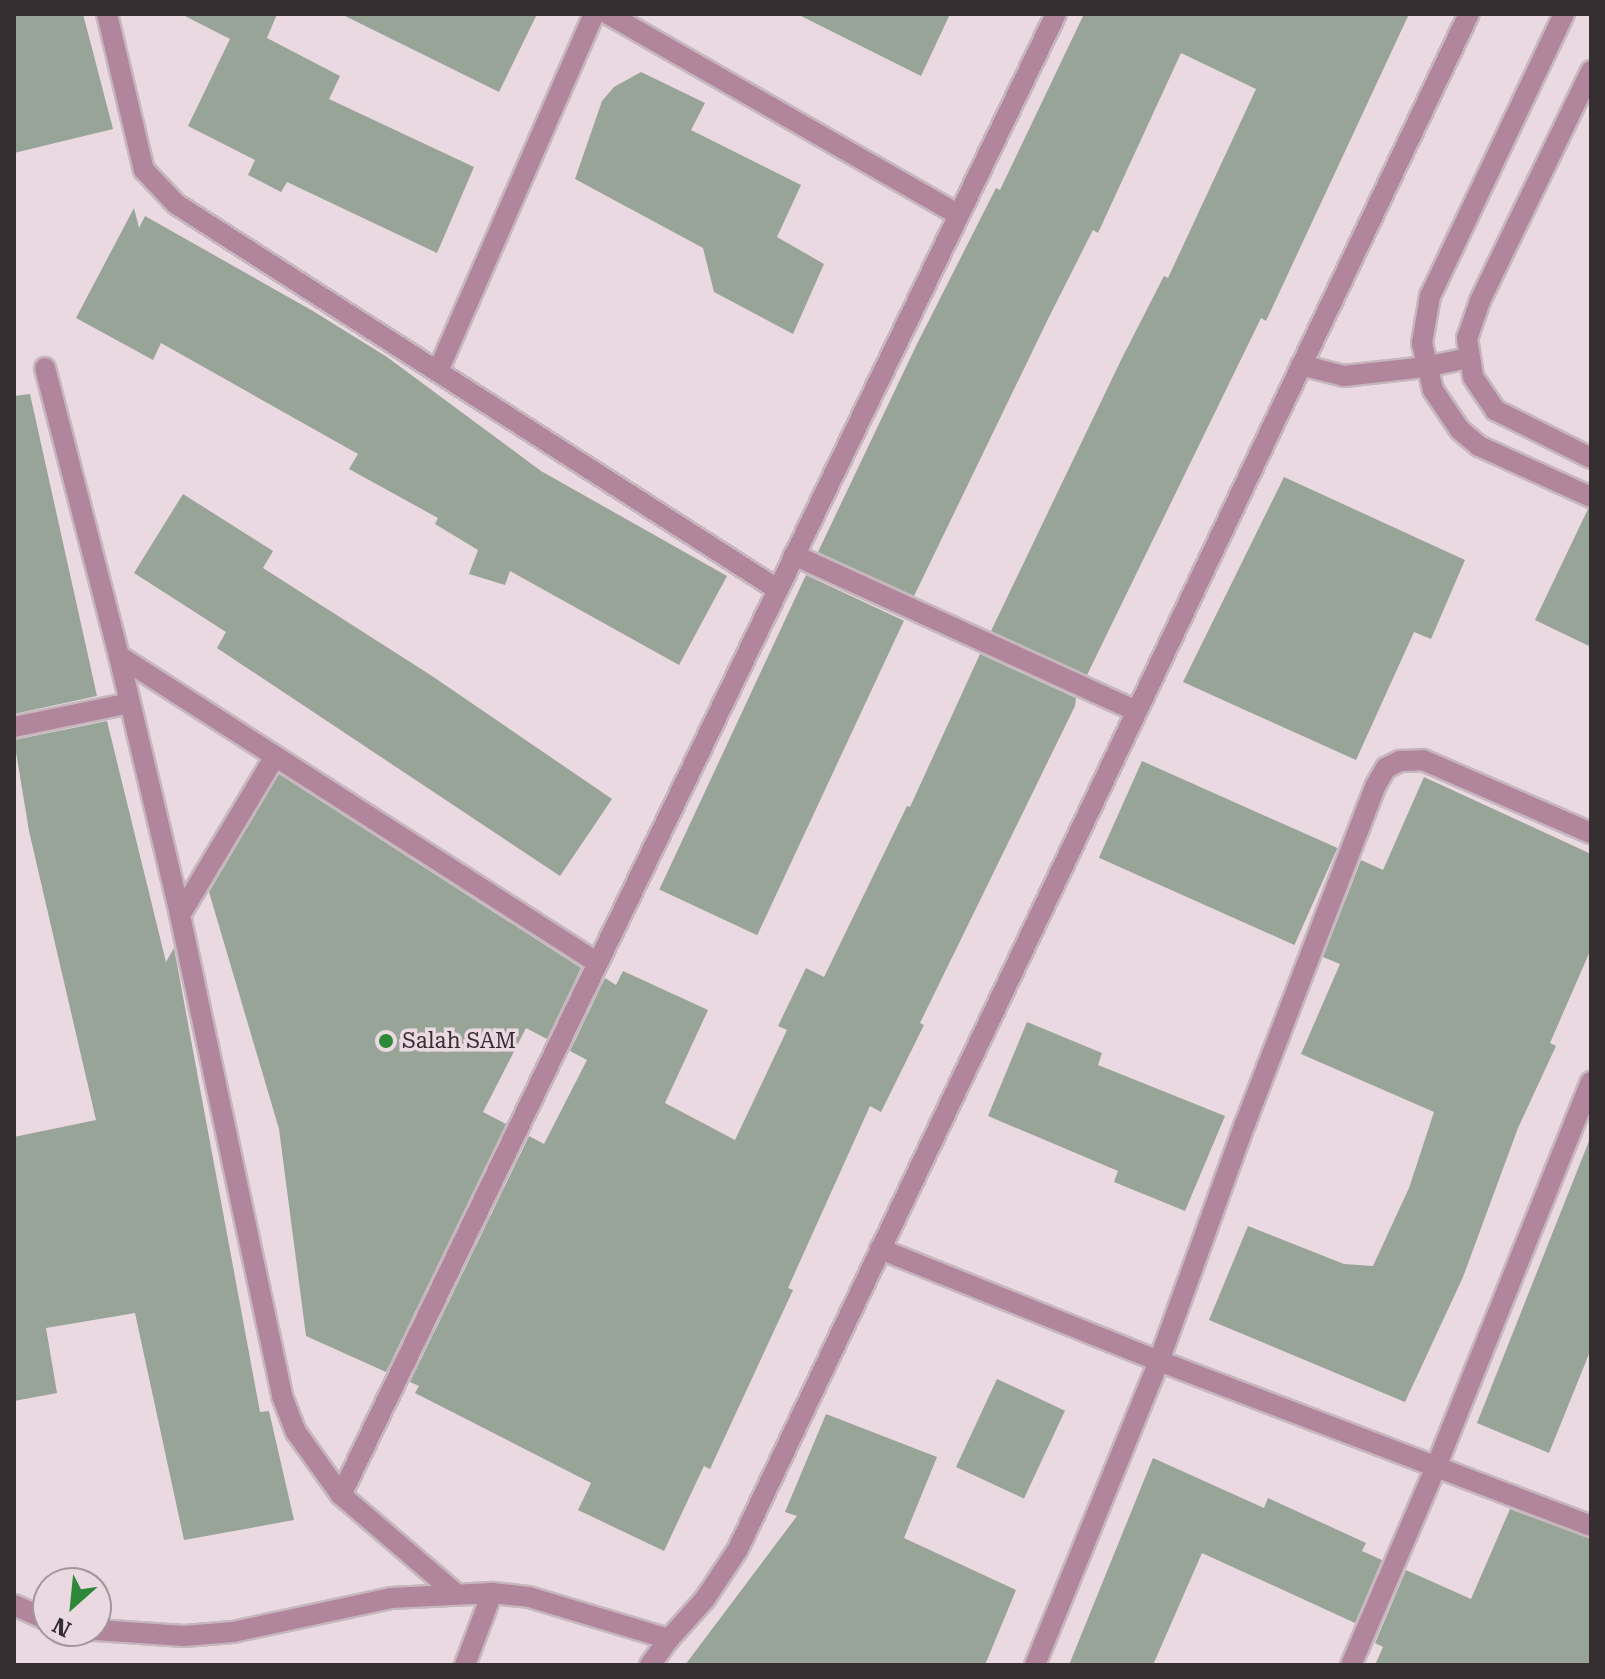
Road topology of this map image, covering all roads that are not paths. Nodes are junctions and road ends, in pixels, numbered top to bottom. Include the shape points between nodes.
1 (107, 14) edge
2 (594, 14) edge
3 (608, 14) edge
4 (1056, 14) edge
5 (1469, 14) edge
6 (1564, 14) edge
7 (1591, 71) edge
8 (959, 215) junction
9 (1468, 358) junction
10 (1301, 365) junction
11 (1425, 367) junction
12 (45, 368) dead end
13 (438, 371) junction
14 (1591, 458) edge
15 (1591, 497) edge
16 (794, 555) junction
17 (777, 589) junction
18 (119, 656) junction
19 (130, 703) junction
20 (1136, 711) junction
21 (14, 727) edge
22 (275, 756) junction
23 (1591, 833) edge
24 (180, 915) junction
25 (596, 962) junction
26 (1591, 1082) edge
27 (880, 1249) junction
28 (1159, 1361) junction
29 (1436, 1467) junction
30 (341, 1495) junction
31 (1591, 1526) edge
32 (454, 1592) junction
33 (492, 1593) junction
34 (112, 1631) edge
35 (669, 1639) junction
36 (465, 1665) edge
37 (650, 1665) edge
38 (1035, 1665) edge
39 (1351, 1665) edge

1 - 13 street via 144,170 176,204
2 - 13 street
3 - 8 street
4 - 8 street
5 - 10 street
6 - 11 street via 1430,296 1424,319
7 - 9 street via 1480,301 1467,338
8 - 16 street
9 - 11 street
9 - 14 street via 1477,386 1495,410
10 - 11 street via 1344,376
10 - 20 street
11 - 15 street via 1445,411 1479,446
12 - 18 street
13 - 17 street
16 - 17 street
16 - 20 street
17 - 25 street
18 - 19 street
18 - 22 street
19 - 21 street
19 - 24 street
20 - 27 street
22 - 24 street
22 - 25 street
23 - 28 street via 1423,760 1386,768 1245,1124
24 - 30 street via 282,1396 296,1432
25 - 30 street
26 - 29 street
27 - 28 street
27 - 35 street via 738,1549 705,1599
28 - 29 street
28 - 38 street
29 - 31 street
29 - 39 street
30 - 32 street
32 - 33 street
32 - 34 street via 391,1598 233,1632 184,1636
33 - 35 street via 529,1597
33 - 36 street
35 - 37 street

